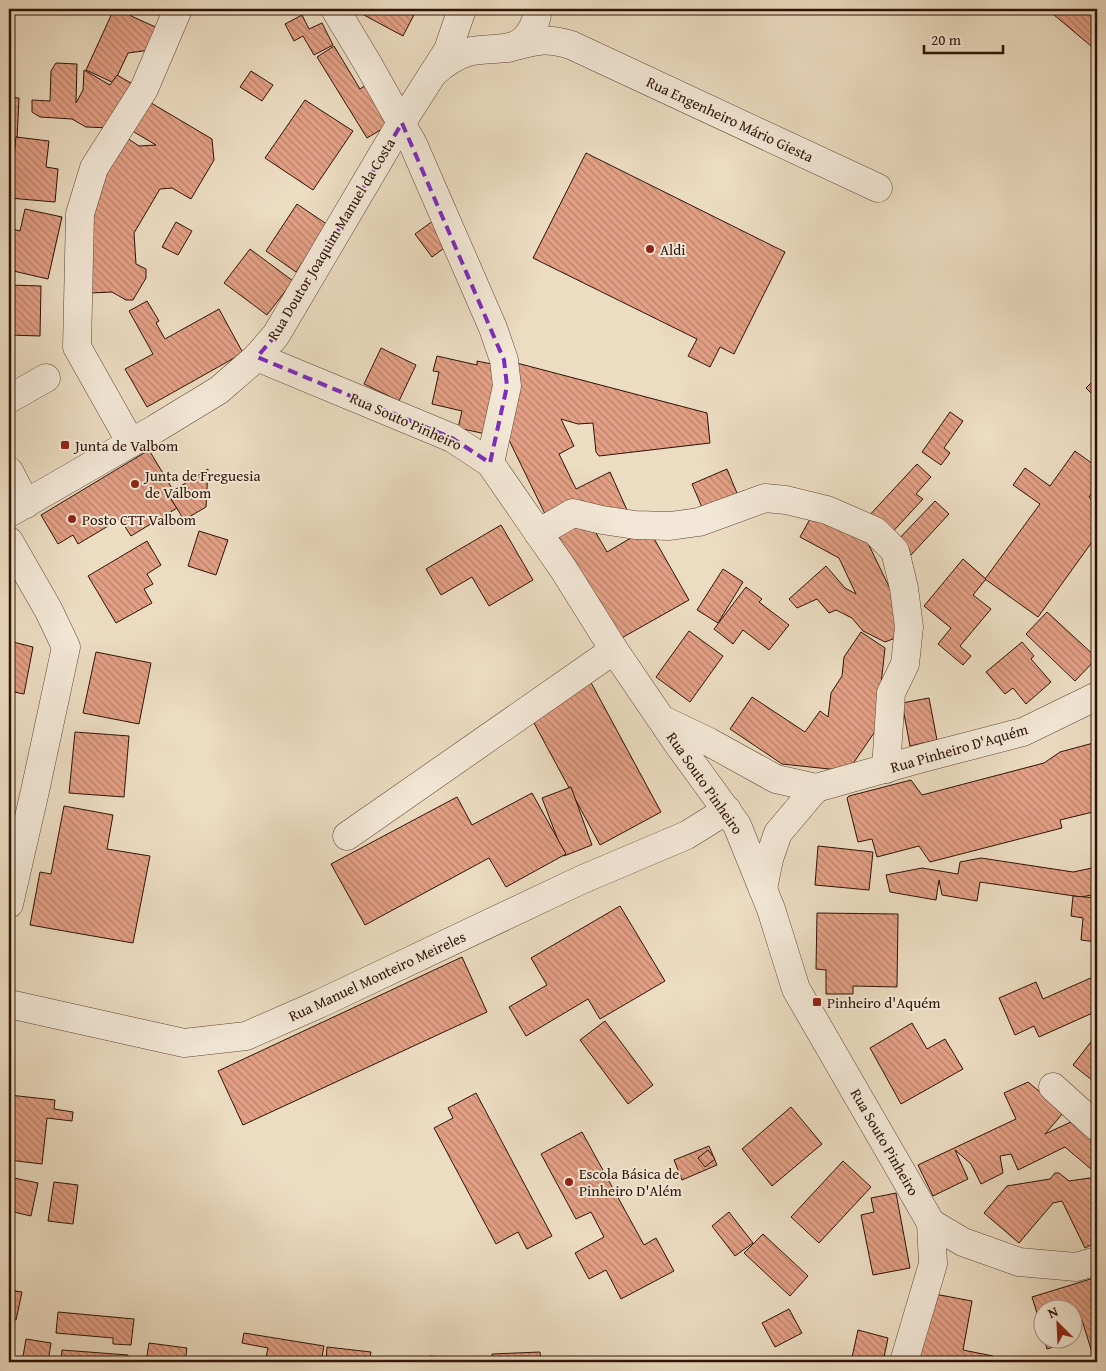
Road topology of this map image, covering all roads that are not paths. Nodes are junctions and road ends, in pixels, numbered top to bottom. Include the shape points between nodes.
1 (178, 9) edge
2 (335, 9) edge
3 (463, 9) edge
4 (538, 9) edge
5 (502, 48) junction
6 (581, 49) junction
7 (433, 74) junction
8 (402, 123) junction
9 (878, 188) dead end
10 (258, 357) junction
11 (46, 378) dead end
12 (9, 400) edge
13 (130, 443) junction
14 (490, 463) junction
15 (9, 471) edge
16 (18, 509) edge
17 (538, 533) junction
18 (9, 541) edge
19 (614, 650) junction
20 (1097, 696) edge
21 (662, 720) junction
22 (886, 769) junction
23 (816, 788) junction
24 (726, 810) junction
25 (347, 836) dead end
26 (763, 890) junction
27 (9, 904) edge
28 (9, 1004) edge
29 (1053, 1087) dead end
30 (1097, 1127) edge
31 (931, 1223) junction
32 (1097, 1261) edge
33 (904, 1362) edge

1 - 13 street via 144,89 94,168 80,214 77,347
2 - 8 street
3 - 5 street, Rua Doutor Joaquim Manuel da Costa via 467,30 474,39 485,46
3 - 7 street, Rua Doutor Joaquim Manuel da Costa via 448,50
4 - 5 street, Rua Doutor Joaquim Manuel da Costa via 529,36 520,44
4 - 6 street, Rua Engenheiro Mário Giesta via 564,39
5 - 6 street, Rua Engenheiro Mário Giesta via 544,40
5 - 7 street, Rua Doutor Joaquim Manuel da Costa via 458,56
6 - 9 street, Rua Engenheiro Mário Giesta
7 - 8 street, Rua Doutor Joaquim Manuel da Costa
8 - 10 street, Rua Doutor Joaquim Manuel da Costa via 276,335
8 - 14 street via 493,328 504,360 507,386
10 - 13 street, Rua Doutor Joaquim Manuel da Costa via 219,390
10 - 14 street, Rua Souto Pinheiro via 452,438
11 - 12 street
13 - 16 street, Rua Doutor Joaquim Manuel da Costa
14 - 17 street, Rua Souto Pinheiro
15 - 16 street
17 - 19 street, Rua Souto Pinheiro
17 - 22 street via 573,513 602,520 670,526 699,522 765,498 827,510 875,531 896,551 909,627 905,664 890,693
18 - 27 street via 66,647
19 - 21 street, Rua Souto Pinheiro
19 - 25 street
20 - 22 street, Rua Pinheiro D'Aquém via 1023,732
21 - 23 street, Rua Pinheiro D'Aquém via 776,779
21 - 24 street, Rua Souto Pinheiro
22 - 23 street, Rua Pinheiro D'Aquém
23 - 26 street via 778,833
24 - 26 street, Rua Souto Pinheiro via 737,825
24 - 28 street, Rua Manuel Monteiro Meireles via 688,835 581,880 246,1036 184,1043
26 - 31 street, Rua Souto Pinheiro via 796,989
29 - 30 street
31 - 32 street via 963,1242 1019,1262 1076,1267
31 - 33 street, Rua Souto Pinheiro via 933,1264

